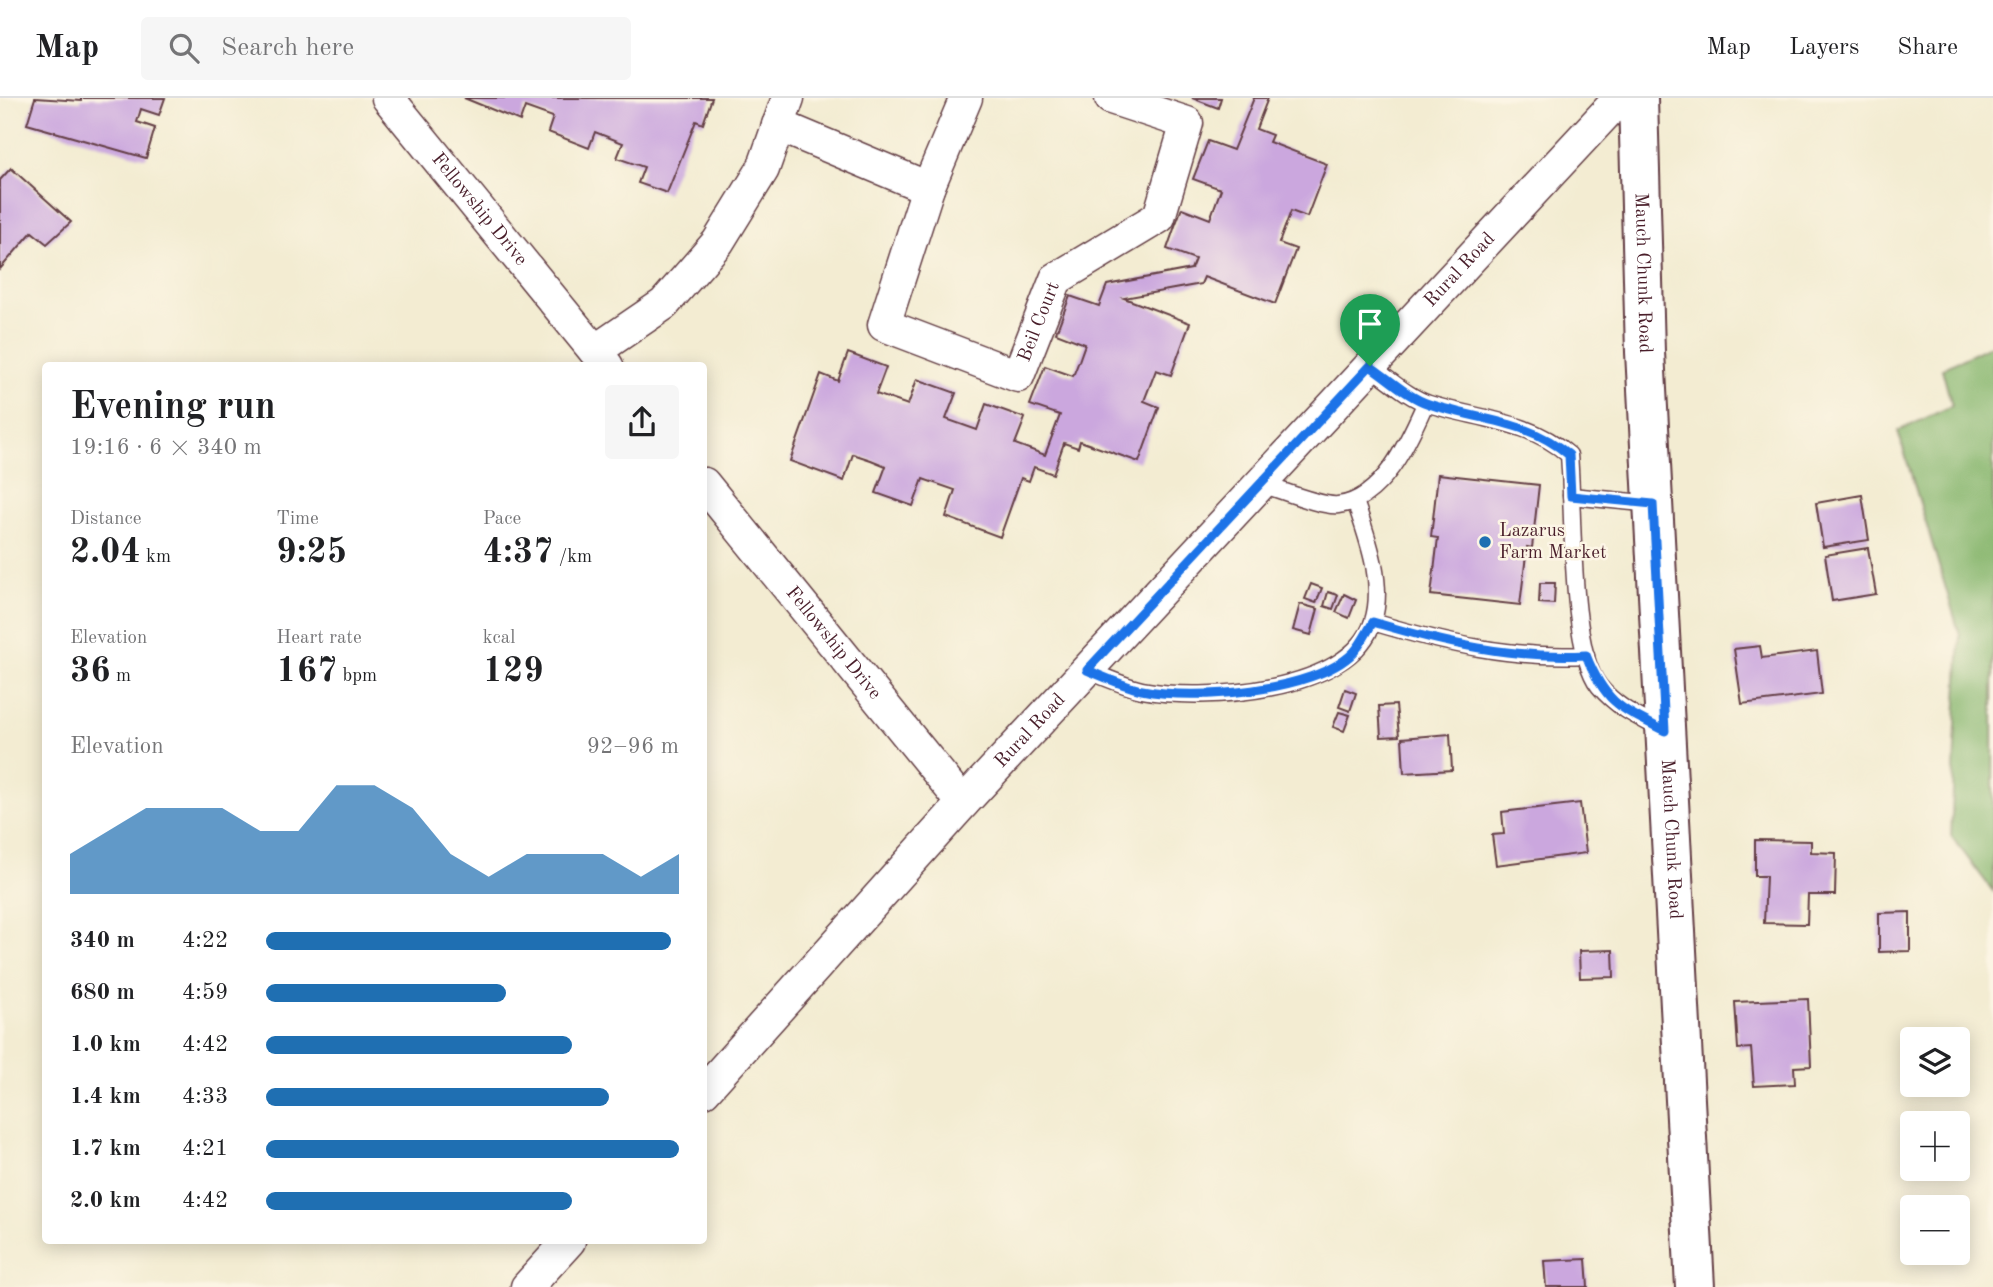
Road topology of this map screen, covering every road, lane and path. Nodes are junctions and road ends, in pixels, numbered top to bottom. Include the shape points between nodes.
1 (388, 98) edge
2 (966, 98) edge
3 (1111, 98) edge
4 (1620, 98) edge
5 (1638, 98) edge
6 (783, 111) edge
7 (929, 188) junction
8 (601, 359) edge
9 (1370, 366) junction
10 (1426, 404) junction
11 (1261, 484) junction
12 (707, 488) edge
13 (1571, 496) junction
14 (1355, 501) junction
15 (1653, 504) junction
16 (1373, 622) junction
17 (1586, 655) junction
18 (1087, 670) junction
19 (1665, 731) junction
20 (964, 803) junction
21 (707, 1088) edge
22 (566, 1244) edge
23 (527, 1287) edge
24 (1695, 1287) edge

1 - 8 street, Fellowship Drive
2 - 7 street, Beil Court
3 - 7 street, Beil Court via 1187,123 1159,217 1056,279 1018,376 884,325
4 - 9 street, Rural Road
5 - 15 main road, Mauch Chunk Road
6 - 7 street
6 - 8 street, Fellowship Drive via 763,169 718,242 664,304
9 - 10 lane
9 - 11 street, Rural Road
10 - 13 lane via 1516,425 1556,444 1569,455
10 - 14 lane via 1409,439 1376,486
11 - 14 lane via 1336,506
11 - 18 street, Rural Road
12 - 20 street, Fellowship Drive
13 - 15 lane
13 - 17 lane via 1575,583
14 - 16 lane via 1376,582
15 - 19 main road, Mauch Chunk Road
16 - 17 lane via 1480,648 1542,657
16 - 18 lane via 1353,653 1318,676 1247,691 1194,695 1141,690
17 - 19 lane via 1597,684 1619,708
18 - 20 street, Rural Road
19 - 24 main road, Mauch Chunk Road
20 - 21 street, Rural Road
22 - 23 street

